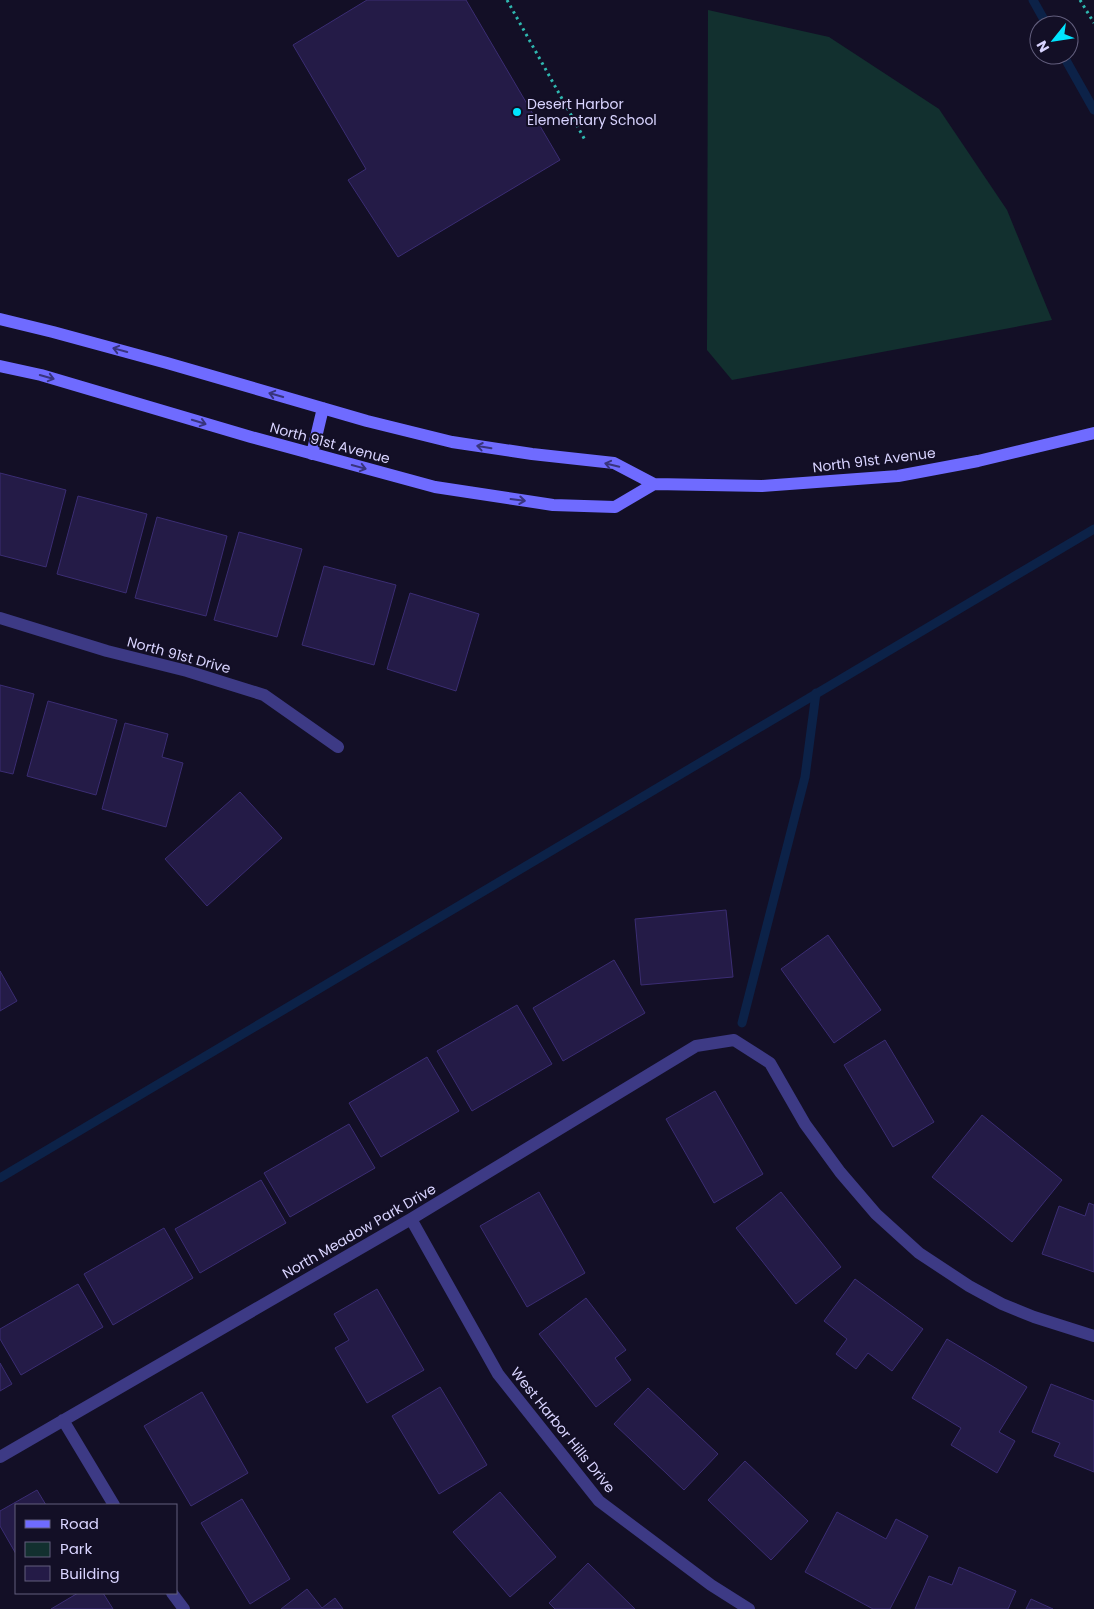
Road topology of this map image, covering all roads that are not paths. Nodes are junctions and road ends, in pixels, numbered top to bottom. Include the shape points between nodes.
1 (0, 319) edge
2 (0, 366) edge
3 (323, 408) junction
4 (1094, 433) edge
5 (312, 454) junction
6 (654, 484) junction
7 (0, 618) edge
8 (338, 747) dead end
9 (411, 1219) junction
10 (1094, 1336) edge
11 (62, 1420) junction
12 (0, 1457) edge
13 (113, 1504) edge
14 (173, 1594) edge
15 (184, 1609) edge
16 (749, 1609) edge

3 -> 1 main road, North 91st Avenue
2 -> 5 main road, North 91st Avenue
3 - 5 main road
6 -> 3 main road, North 91st Avenue via 614,463 452,442
4 - 6 main road, North 91st Avenue via 898,476 762,486
5 -> 6 main road, North 91st Avenue via 435,487 554,505 615,507
7 - 8 street, North 91st Drive via 264,695
9 - 10 street, North Meadow Park Drive via 696,1046 734,1040 770,1063 805,1124 840,1172 876,1214 919,1253 1002,1304
9 - 11 street, North Meadow Park Drive
9 - 16 street, West Harbor Hills Drive via 498,1374 598,1501
11 - 12 street, North Meadow Park Drive
11 - 13 street
14 - 15 street

